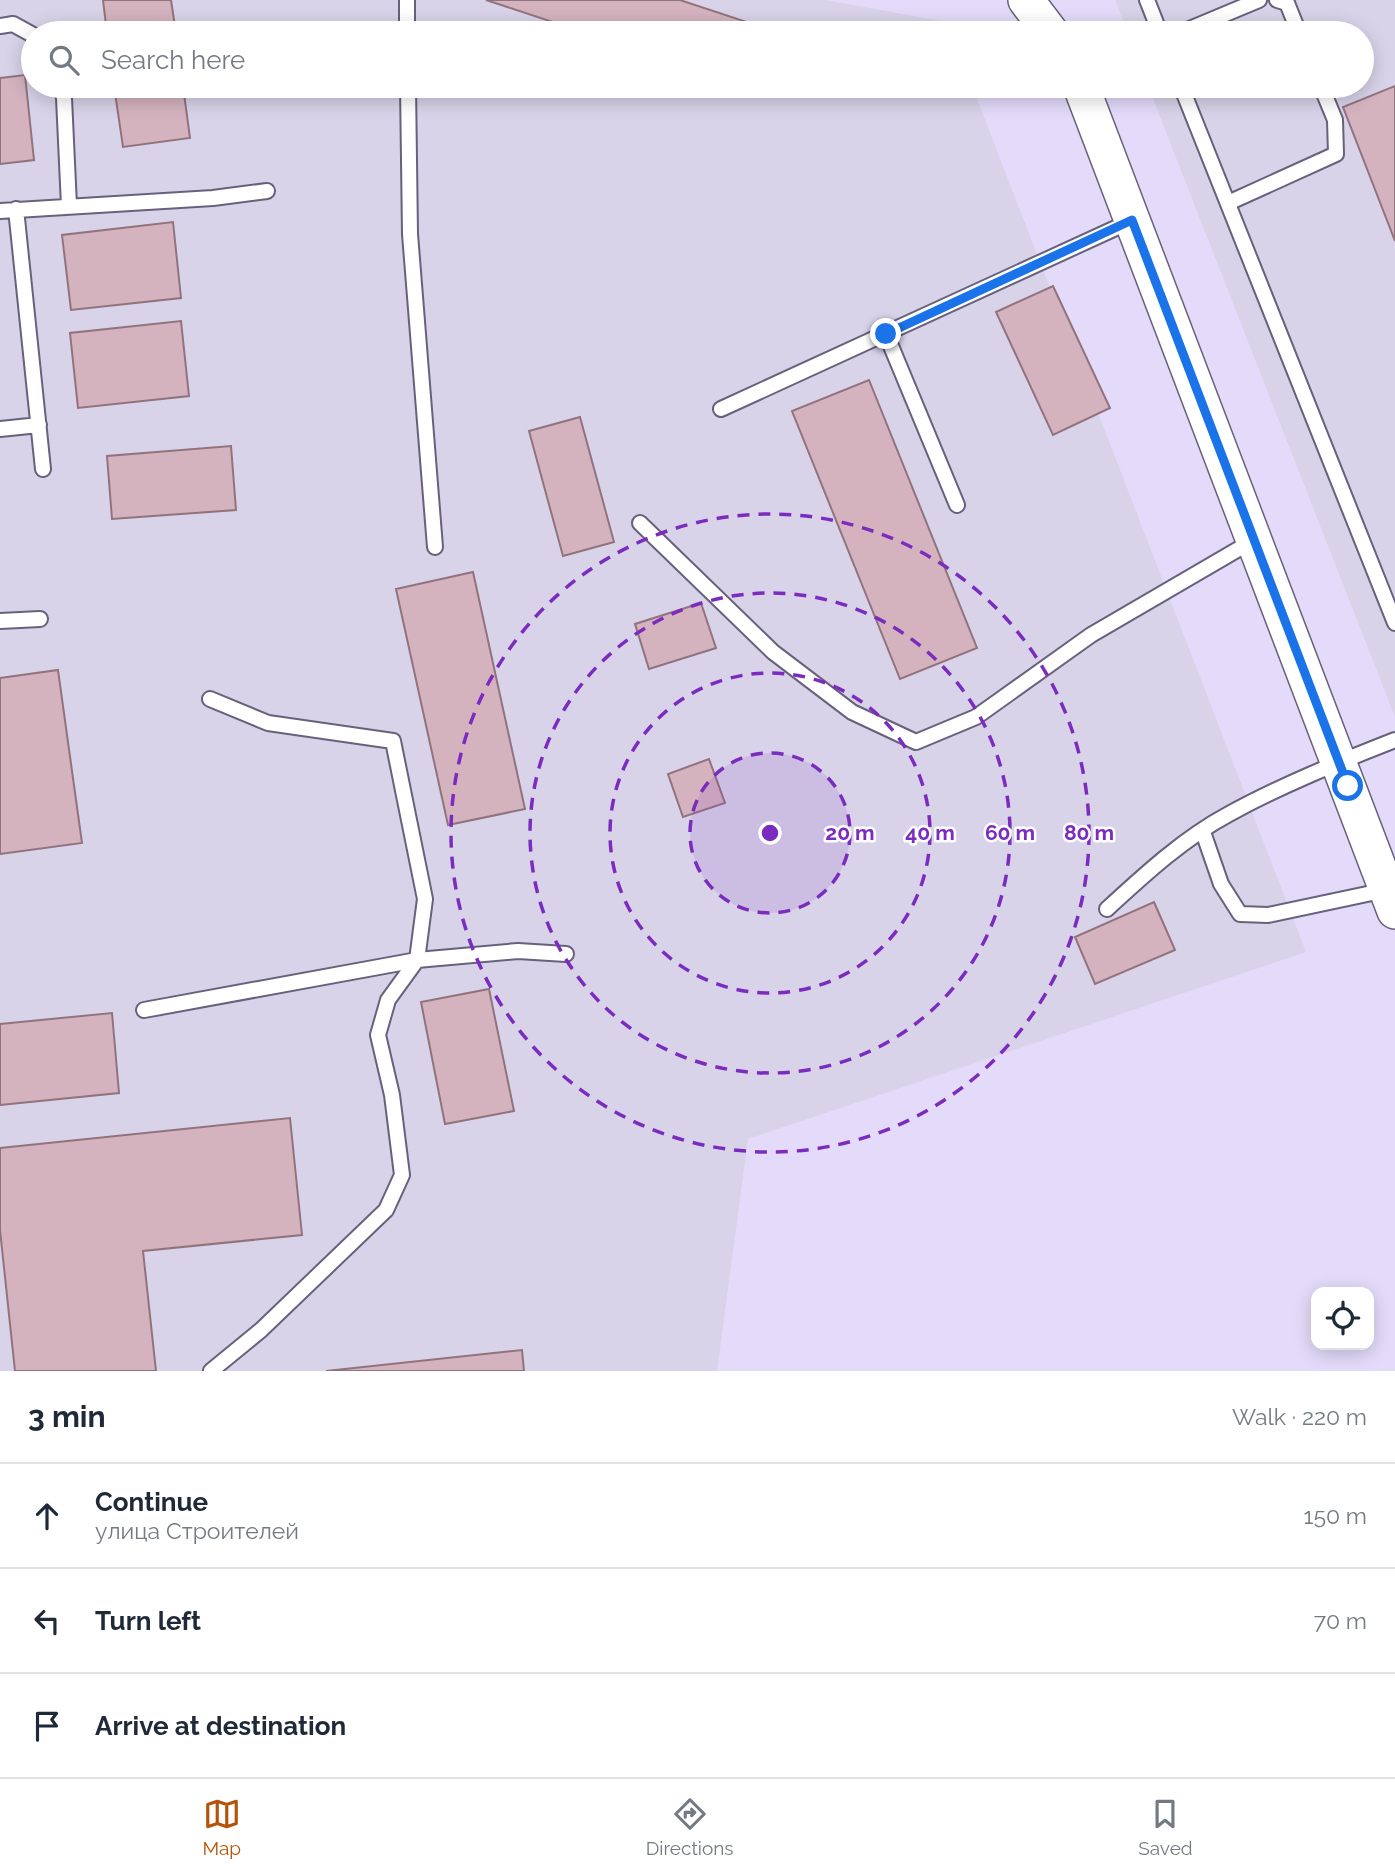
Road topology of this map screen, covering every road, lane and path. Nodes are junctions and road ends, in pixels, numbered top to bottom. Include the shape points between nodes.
1 (407, 0) edge
2 (1026, 0) edge
3 (1147, 0) edge
4 (1259, 0) edge
5 (1277, 0) edge
6 (407, 21) edge
7 (1042, 21) edge
8 (1155, 21) edge
9 (1209, 21) edge
10 (1294, 21) edge
11 (0, 26) edge
12 (21, 28) edge
13 (64, 98) edge
14 (408, 98) edge
15 (1086, 98) edge
16 (1186, 98) edge
17 (1326, 98) edge
18 (267, 191) dead end
19 (1228, 203) junction
20 (69, 206) junction
21 (16, 209) junction
22 (0, 211) edge
23 (1132, 220) junction
24 (886, 334) junction
25 (721, 410) dead end
26 (39, 425) junction
27 (0, 429) edge
28 (43, 469) dead end
29 (957, 505) dead end
30 (639, 523) dead end
31 (1254, 540) junction
32 (435, 547) dead end
33 (40, 619) dead end
34 (0, 621) edge
35 (1395, 623) edge
36 (210, 699) dead end
37 (1395, 740) edge
38 (1338, 762) junction
39 (1203, 832) junction
40 (1391, 901) edge
41 (1107, 909) dead end
42 (566, 954) dead end
43 (417, 960) junction
44 (144, 1010) dead end
45 (211, 1371) edge

1 - 6 lane
2 - 7 street
3 - 8 lane
4 - 9 lane
5 - 10 lane via 1287,3
11 - 12 lane via 13,23
13 - 20 lane
14 - 32 lane via 410,234
15 - 23 street
16 - 19 lane
17 - 19 lane via 1335,120 1336,154
18 - 20 lane
19 - 35 lane
20 - 21 lane
21 - 22 lane
21 - 26 lane
23 - 24 lane
23 - 31 street
24 - 25 lane
24 - 29 lane
26 - 27 lane
26 - 28 lane
30 - 31 lane via 773,652 852,712 916,742 976,717 1091,635
31 - 38 street
33 - 34 lane
36 - 43 lane via 268,723 393,741 425,899
37 - 38 lane
38 - 39 lane via 1227,815
38 - 40 street
39 - 40 lane via 1221,884 1240,914
39 - 41 lane via 1149,870
42 - 43 lane via 519,951
43 - 44 lane
43 - 45 lane via 388,1000 378,1035 392,1095 402,1175 386,1210 261,1330

